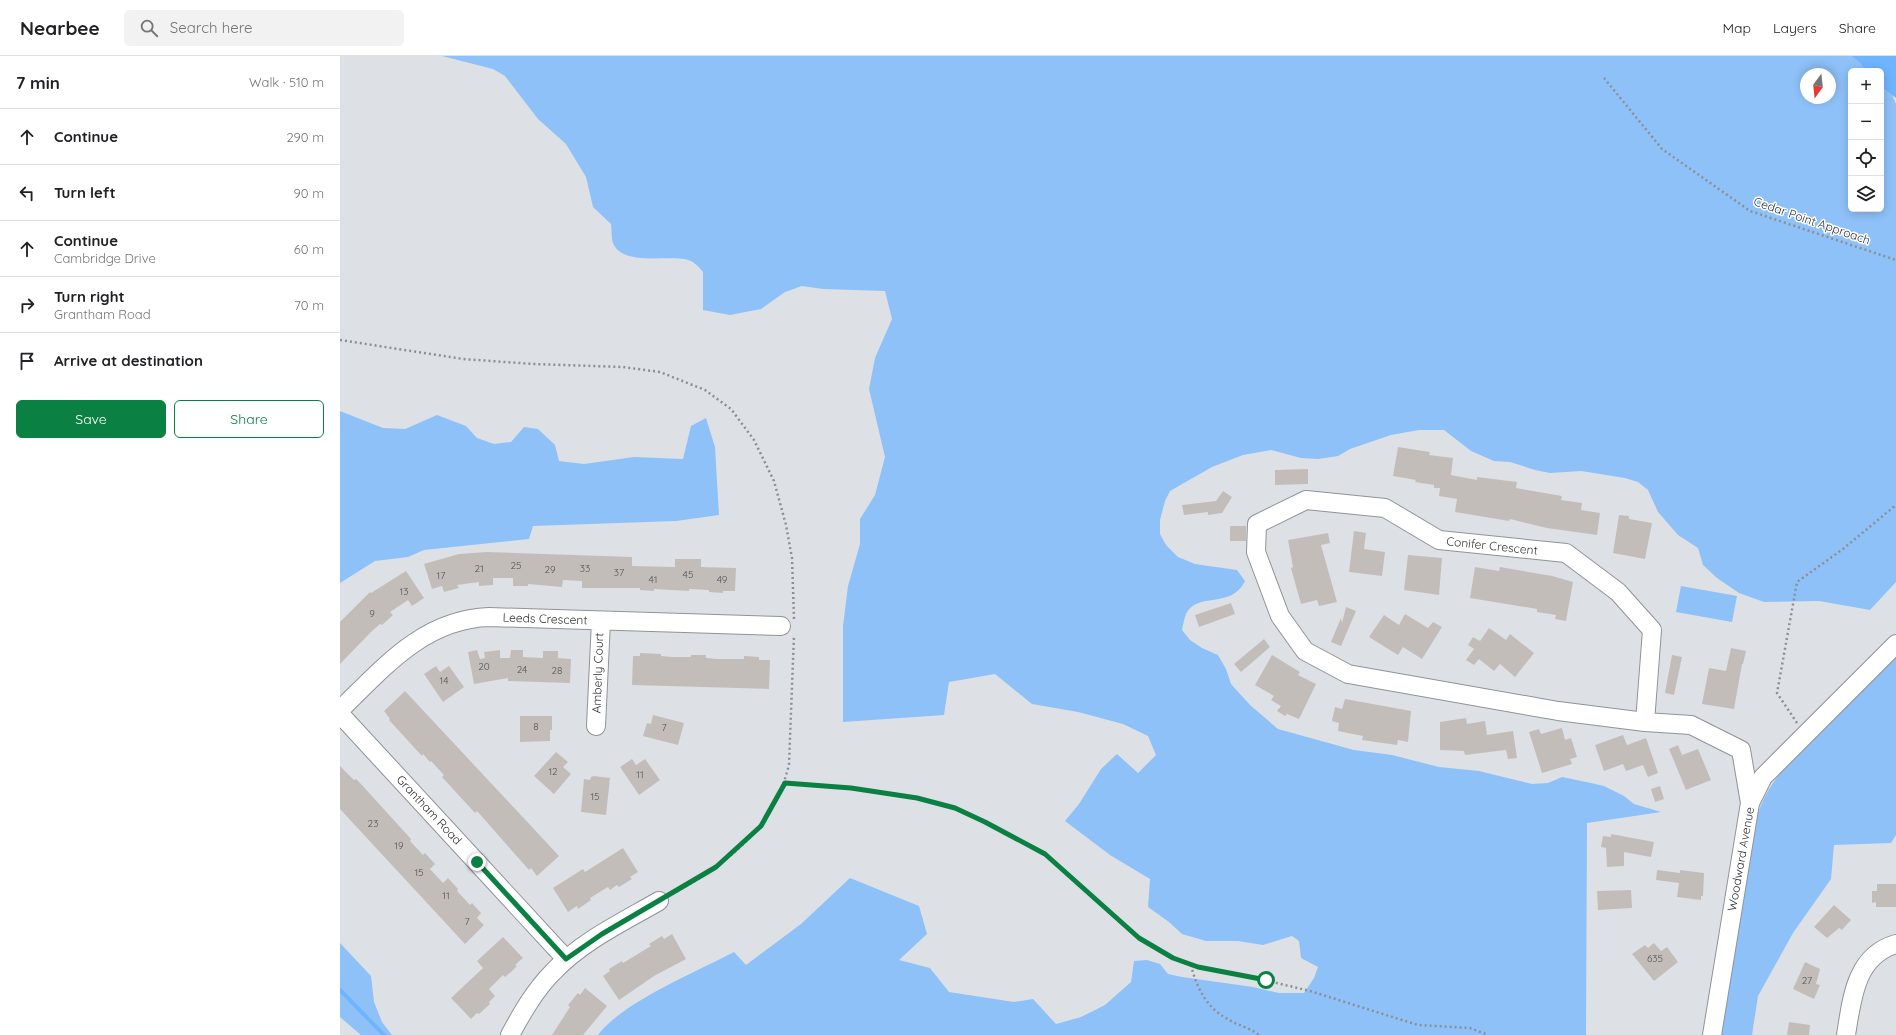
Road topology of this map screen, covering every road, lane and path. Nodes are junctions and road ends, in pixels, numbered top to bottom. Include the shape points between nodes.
1 (1604, 78) dead end
2 (1896, 260) edge
3 (340, 340) edge
4 (1896, 505) edge
5 (601, 621) junction
6 (787, 626) junction
7 (1896, 644) edge
8 (340, 710) edge
9 (340, 714) edge
10 (1645, 722) junction
11 (596, 726) dead end
12 (1805, 735) junction
13 (785, 783) junction
14 (1750, 804) junction
15 (659, 901) joint
16 (1896, 944) edge
17 (566, 959) junction
18 (1191, 965) junction
19 (510, 1035) edge
20 (1259, 1035) edge
21 (1488, 1035) edge
22 (1712, 1035) edge
23 (1846, 1035) edge

1 - 2 path, Cedar Point Approach via 1662,149 1750,211
3 - 6 path via 463,358 533,364 623,367 660,372 705,390 730,409 754,440 774,481 792,558
4 - 12 path via 1843,550 1797,582 1777,693
5 - 6 street, Leeds Crescent
5 - 8 street, Leeds Crescent via 489,617 461,620 434,630 413,642 395,656
5 - 11 street, Amberly Court
6 - 13 path via 790,744
7 - 12 street, Woodward Avenue
9 - 17 street, Grantham Road
10 - 10 street, Conifer Crescent via 1652,630 1618,592 1566,553 1439,540 1385,508 1306,500 1257,524 1256,552 1280,616 1305,651 1348,674 1558,711
10 - 14 street, Conifer Crescent via 1691,725 1741,750
12 - 14 street, Woodward Avenue via 1764,777
13 - 15 path via 761,826 744,844 716,867
13 - 18 path via 851,788 917,798 955,808 1045,854 1139,938 1173,958
14 - 22 street, Woodward Avenue
15 - 17 street via 599,936
16 - 23 street via 1876,954 1860,974
17 - 19 street via 540,988
18 - 20 path via 1194,981 1201,994 1216,1011
18 - 21 path via 1310,991 1418,1025 1470,1028

